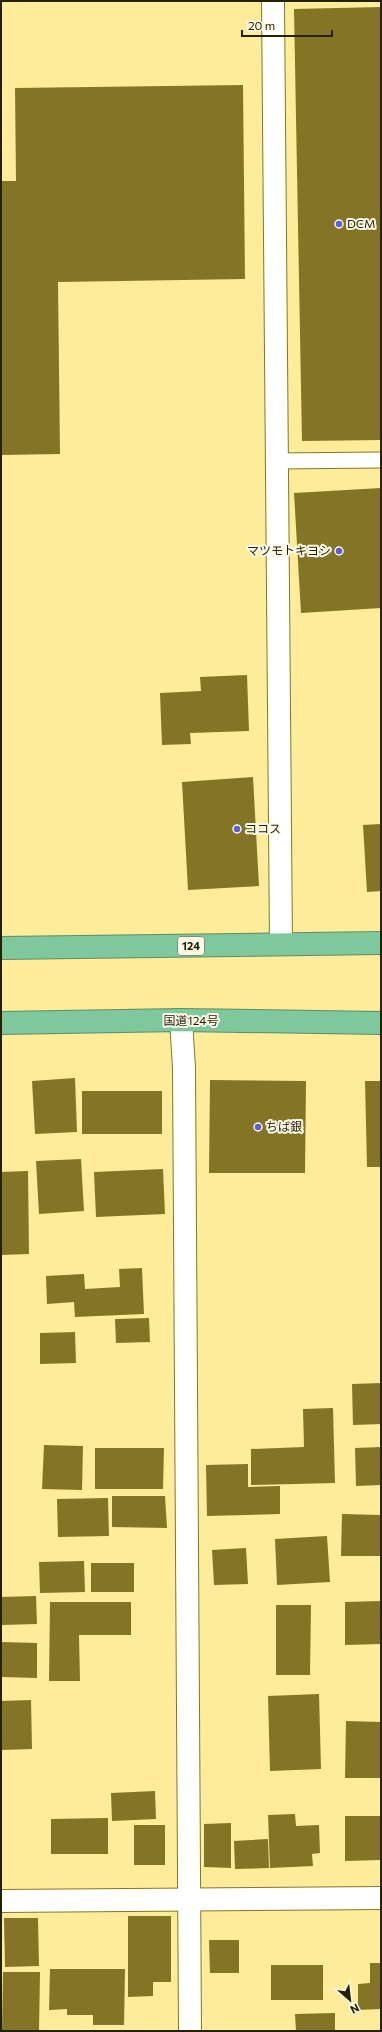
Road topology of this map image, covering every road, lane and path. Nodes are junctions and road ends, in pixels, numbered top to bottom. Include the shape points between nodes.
1 (273, 1) edge
2 (381, 460) edge
3 (277, 461) junction
4 (381, 943) edge
5 (282, 944) junction
6 (1, 948) edge
7 (181, 1020) junction
8 (1, 1023) edge
9 (381, 1023) edge
10 (381, 1898) edge
11 (190, 1900) junction
12 (1, 1901) edge
13 (190, 2031) edge

1 - 3 street
2 - 3 lane
3 - 5 street
4 - 5 highway, 124
5 - 6 highway, 124
7 - 8 highway, 国道124号
7 - 9 highway, 国道124号
7 - 11 street via 184,1083
10 - 11 street
11 - 12 street
11 - 13 street

